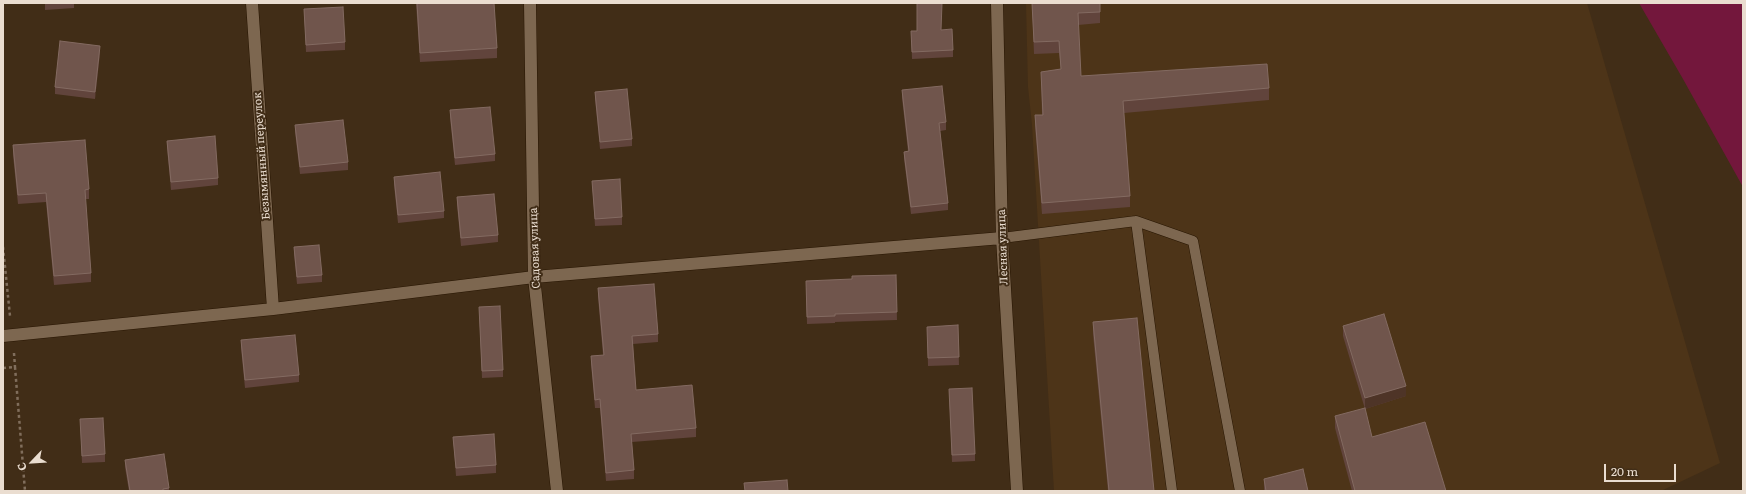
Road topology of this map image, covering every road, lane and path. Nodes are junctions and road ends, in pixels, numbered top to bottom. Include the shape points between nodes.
1 (252, 3) edge
2 (530, 3) edge
3 (998, 3) edge
4 (1136, 221) junction
5 (1002, 238) junction
6 (3, 248) edge
7 (534, 277) junction
8 (273, 309) junction
9 (7, 335) edge
10 (15, 367) junction
11 (3, 368) edge
12 (26, 491) edge
13 (557, 491) edge
14 (1017, 491) edge
15 (1172, 491) edge
16 (1240, 491) edge

1 - 8 street, Безымянный переулок
2 - 7 street, Садовая улица
3 - 5 street, Лесная улица
4 - 5 lane
4 - 15 lane
4 - 16 lane via 1193,241
5 - 7 street
5 - 14 street, Лесная улица
6 - 9 path
7 - 8 street
7 - 13 street, Садовая улица
8 - 9 street
9 - 10 path
10 - 11 path
10 - 12 path

